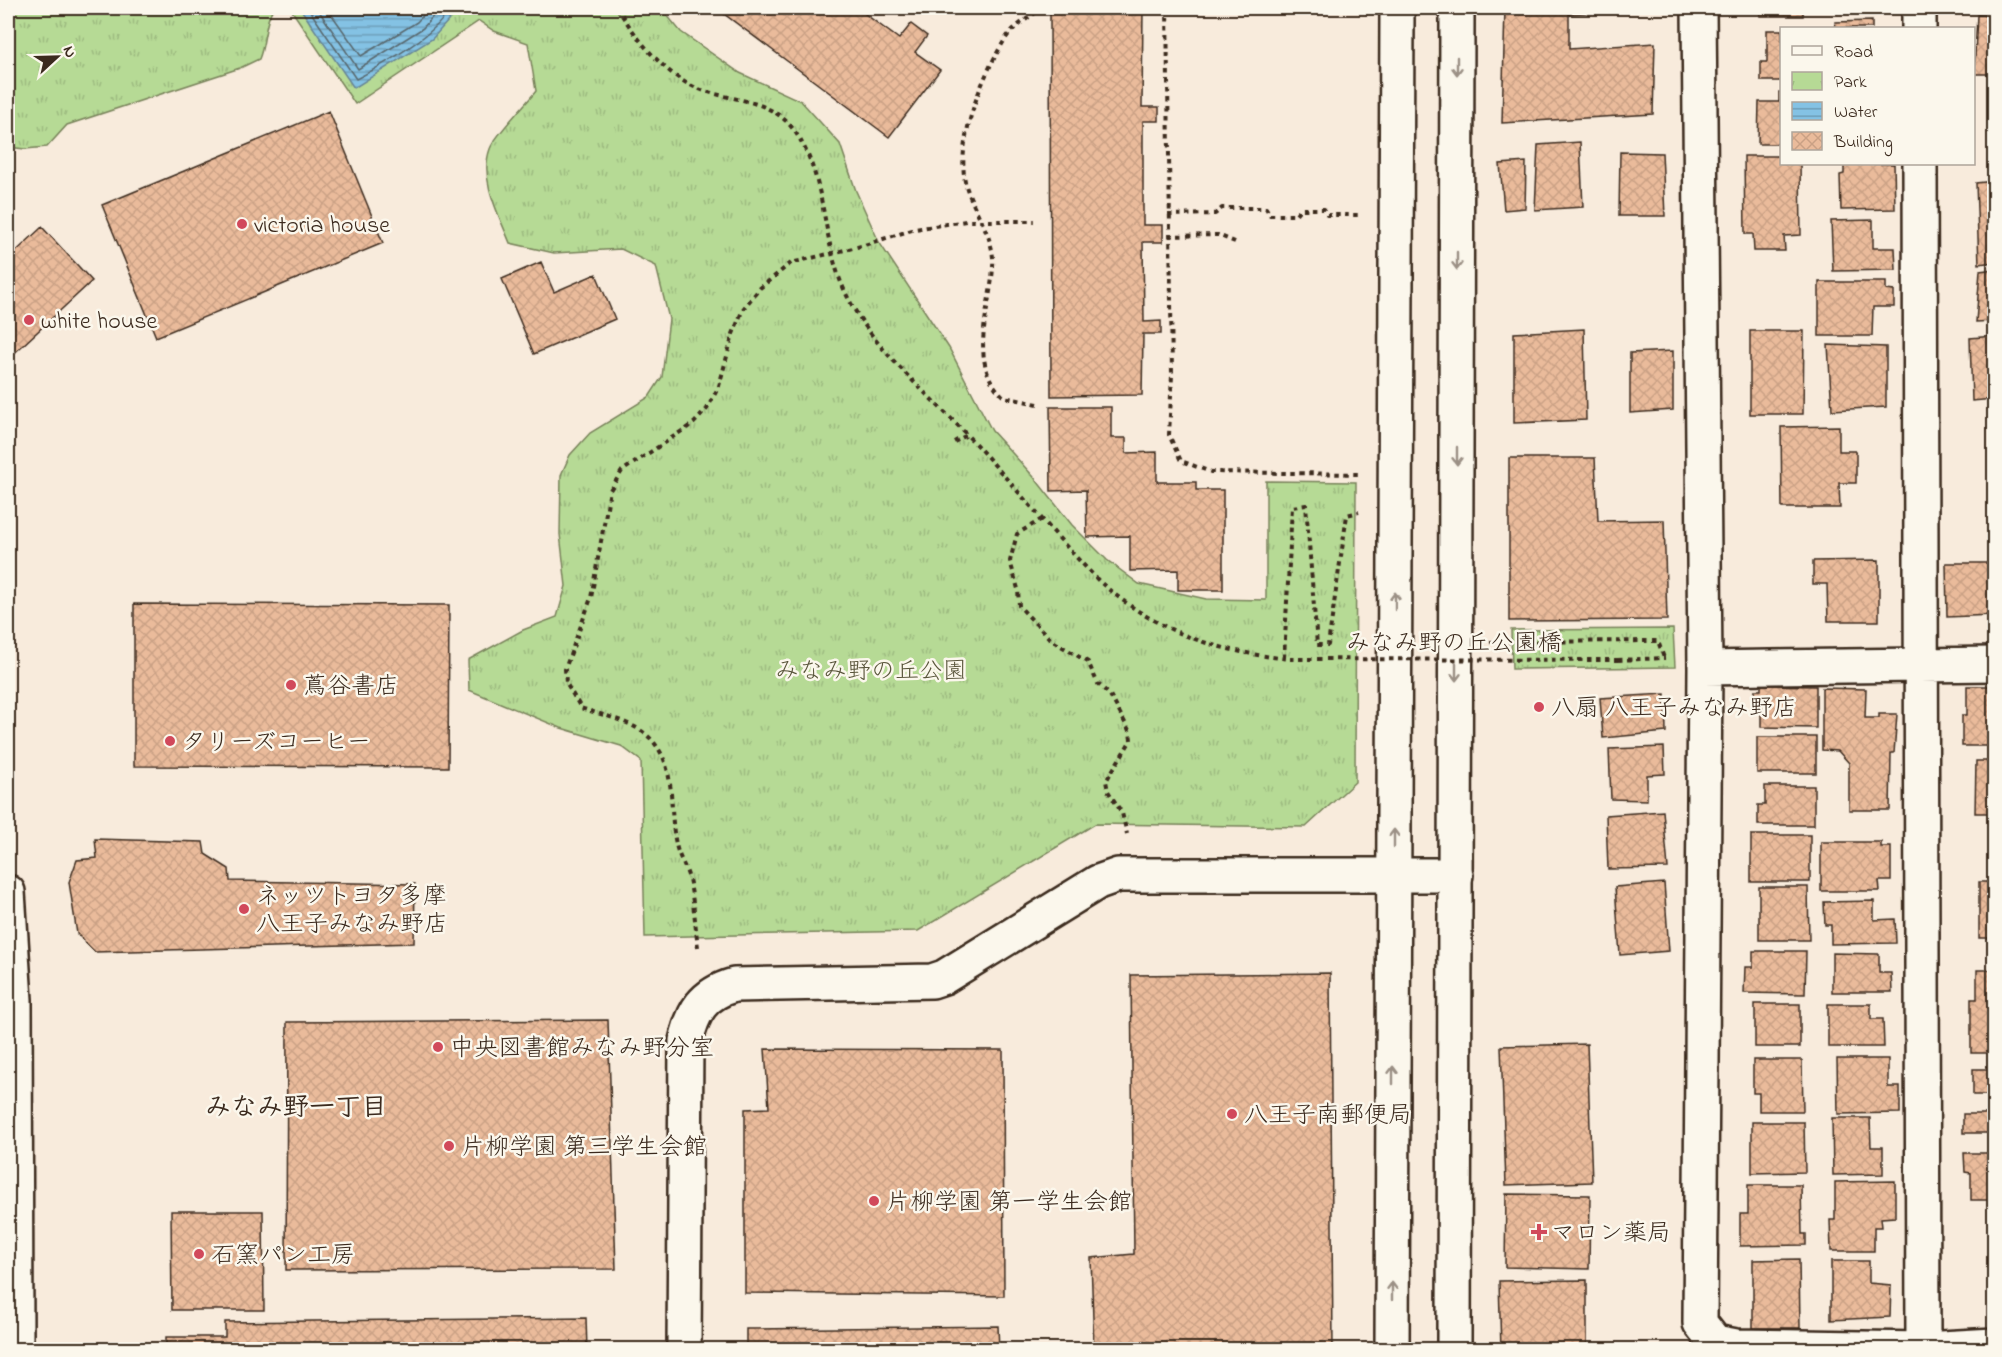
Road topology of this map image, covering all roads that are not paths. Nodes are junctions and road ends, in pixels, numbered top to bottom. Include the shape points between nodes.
1 (1397, 8) edge
2 (1457, 8) edge
3 (1699, 8) edge
4 (1919, 8) edge
5 (1919, 27) edge
6 (1920, 165) edge
7 (1922, 664) junction
8 (1995, 664) edge
9 (1705, 668) junction
10 (1394, 874) junction
11 (1456, 875) junction
12 (8, 892) edge
13 (1995, 1345) edge
14 (1923, 1349) edge
15 (15, 1350) edge
16 (684, 1350) edge
17 (1392, 1350) edge
18 (1455, 1350) edge

10 -> 1 street
2 -> 11 street
3 - 9 street
4 - 5 street
6 - 7 street
7 - 8 street
7 - 9 street
7 - 14 street
9 - 14 street via 1700,1323 1715,1342 1736,1346
10 - 11 street
10 - 16 street via 1118,875 1098,882 932,981 734,985 709,995 699,1004 686,1041
17 -> 10 street
11 - 18 street
12 - 15 street via 15,1000
13 - 14 street

